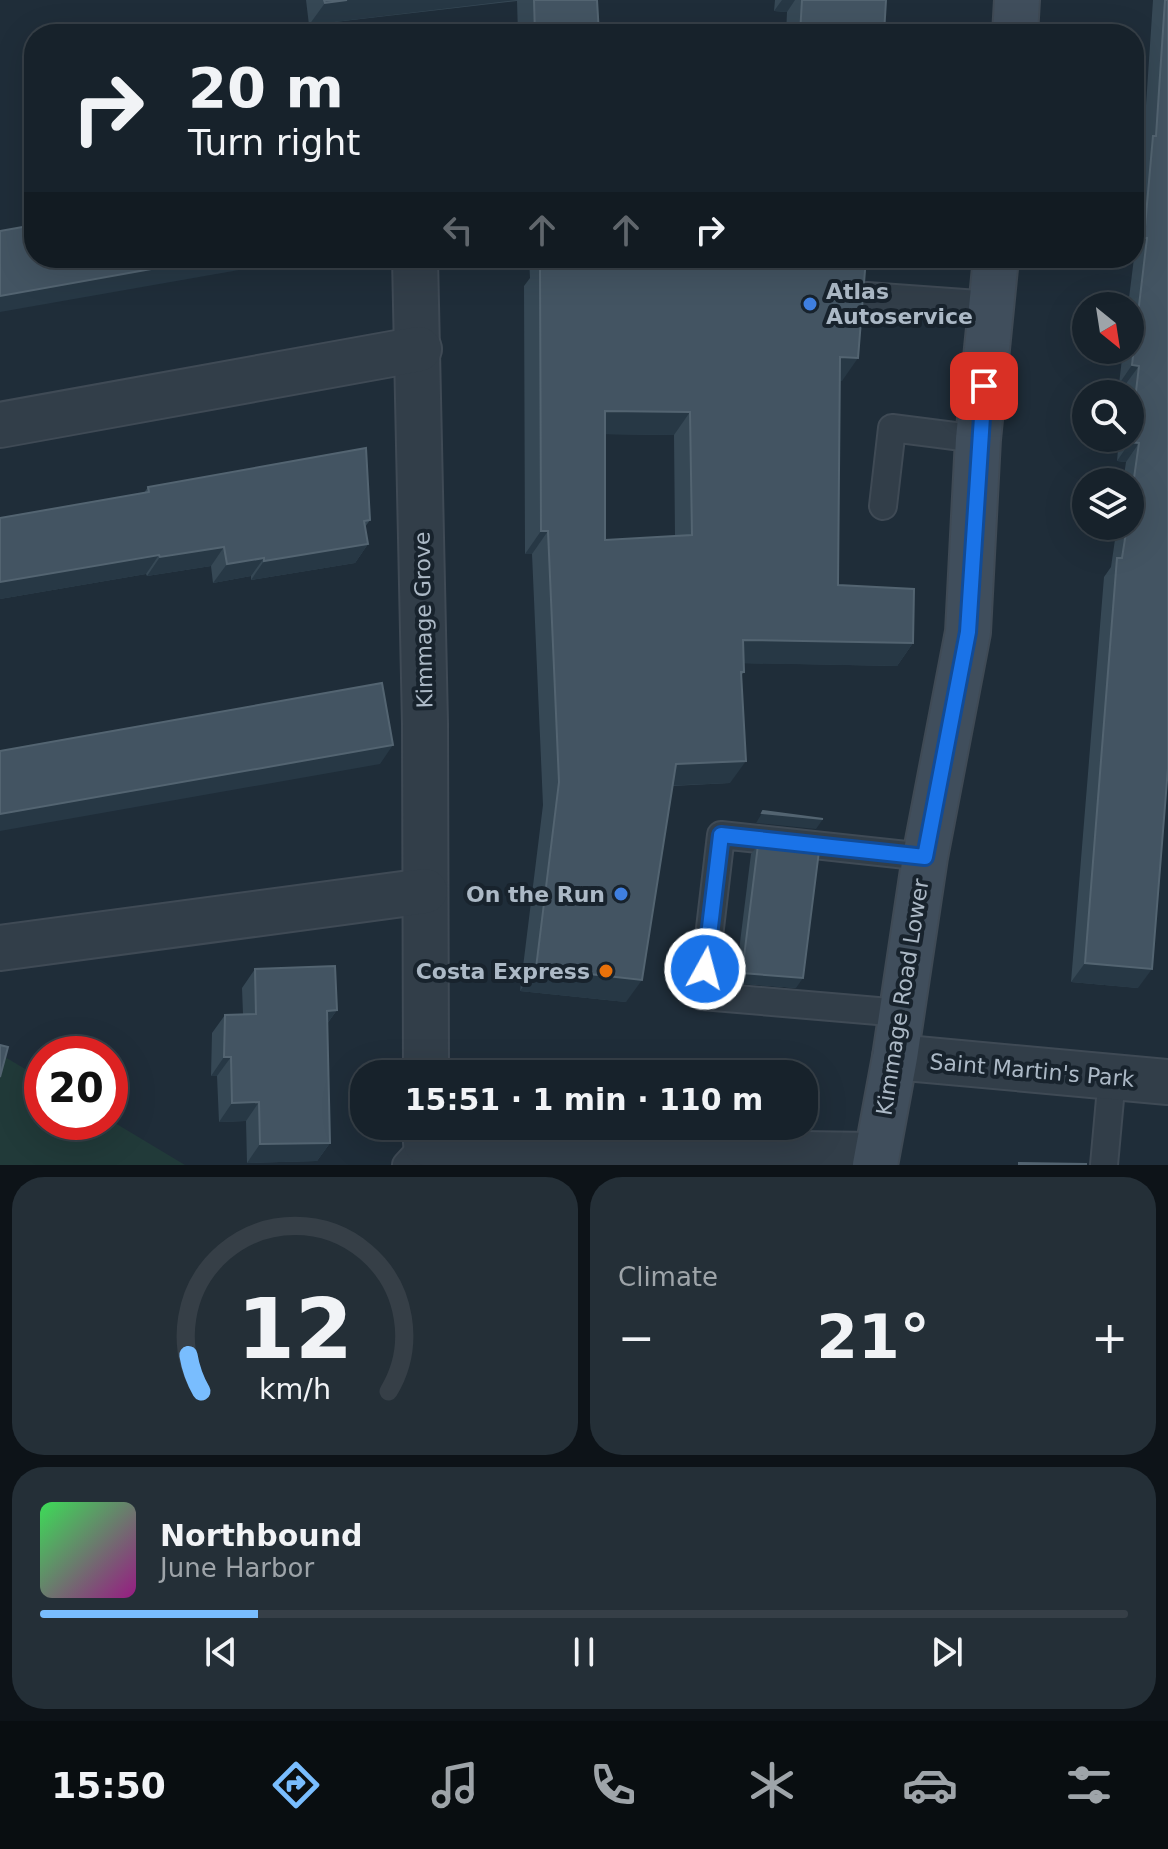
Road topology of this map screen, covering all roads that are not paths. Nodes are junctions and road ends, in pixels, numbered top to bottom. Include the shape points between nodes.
1 (1017, 0) edge
2 (1016, 24) edge
3 (415, 268) edge
4 (995, 268) edge
5 (867, 296) edge
6 (992, 305) junction
7 (419, 349) junction
8 (0, 425) edge
9 (978, 439) junction
10 (883, 506) dead end
11 (925, 857) junction
12 (425, 891) junction
13 (0, 948) edge
14 (901, 1013) junction
15 (895, 1057) junction
16 (426, 1060) edge
17 (1112, 1077) junction
18 (1168, 1082) edge
19 (419, 1145) edge
20 (521, 1157) edge
21 (875, 1160) edge
22 (1104, 1165) edge

1 - 2 main road
3 - 7 street, Kimmage Grove
4 - 6 main road, Kimmage Road Lower
5 - 6 lane
6 - 9 main road, Kimmage Road Lower
7 - 8 street
7 - 12 street, Kimmage Grove
9 - 10 lane via 892,428
9 - 11 main road, Kimmage Road Lower via 968,632
11 - 14 main road, Kimmage Road Lower
11 - 14 lane via 721,835 702,996
12 - 13 street
12 - 16 street, Kimmage Grove
14 - 15 main road, Kimmage Road Lower
15 - 17 street, Saint Martin's Park
15 - 21 main road, Kimmage Road Lower
17 - 18 street, Saint Martin's Park
17 - 22 lane
19 - 20 street
20 - 21 street

